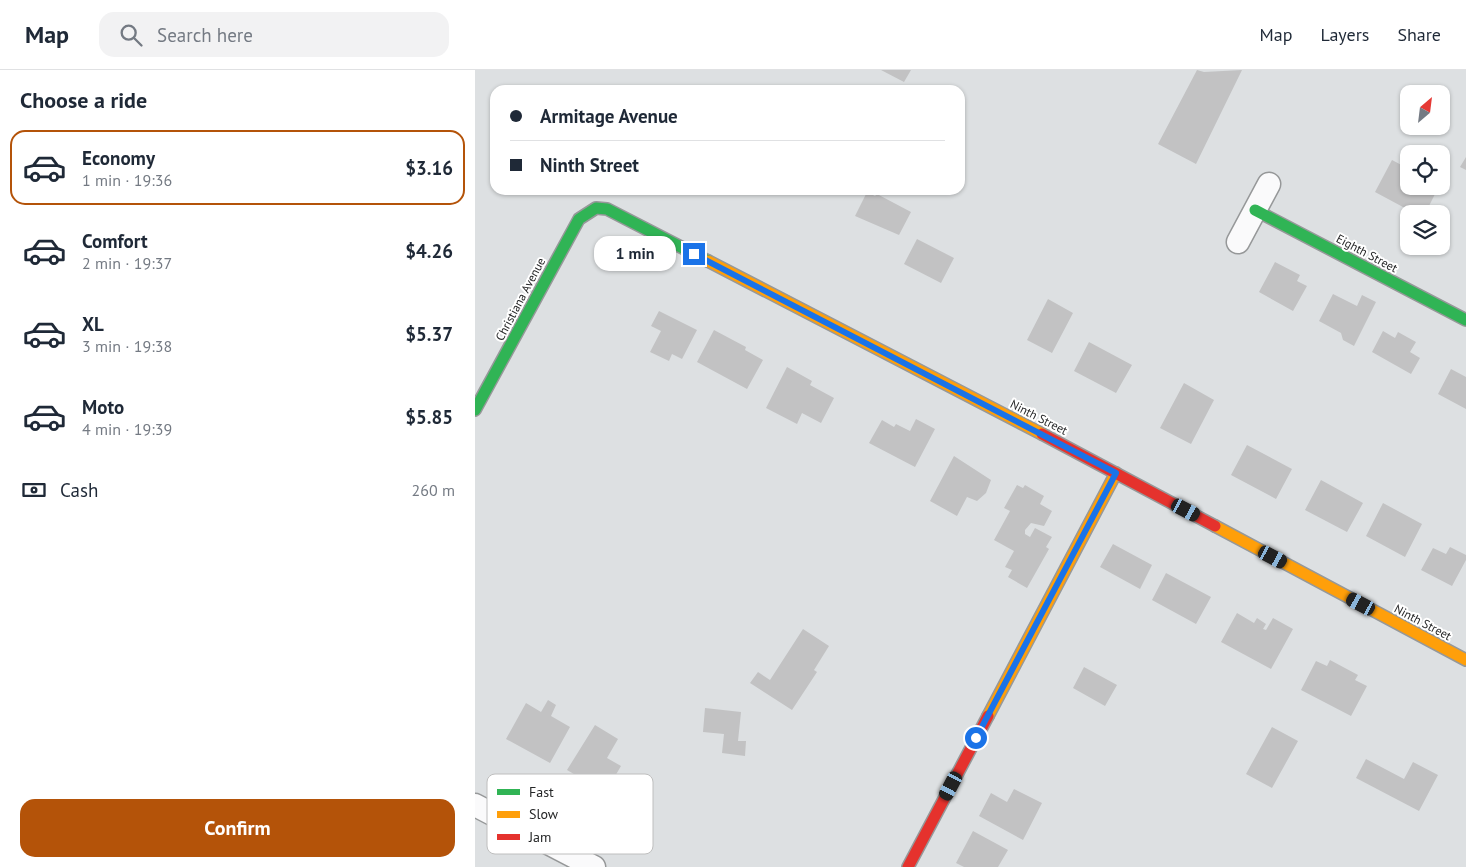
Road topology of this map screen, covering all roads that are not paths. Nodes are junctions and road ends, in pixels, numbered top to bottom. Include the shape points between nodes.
1 (1269, 184) dead end
2 (596, 208) joint
3 (1255, 210) junction
4 (1238, 242) dead end
5 (1466, 320) edge
6 (475, 410) edge
7 (1116, 473) junction
8 (1466, 660) edge
9 (475, 805) edge
10 (487, 811) edge
11 (570, 854) edge
12 (595, 867) edge
13 (908, 867) edge

1 - 3 street
2 - 6 street, Christiana Avenue via 579,219
2 - 7 street, Ninth Street via 607,208
3 - 4 street
3 - 5 street, Eighth Street
7 - 8 street, Ninth Street
7 - 13 street
9 - 10 street
11 - 12 street

